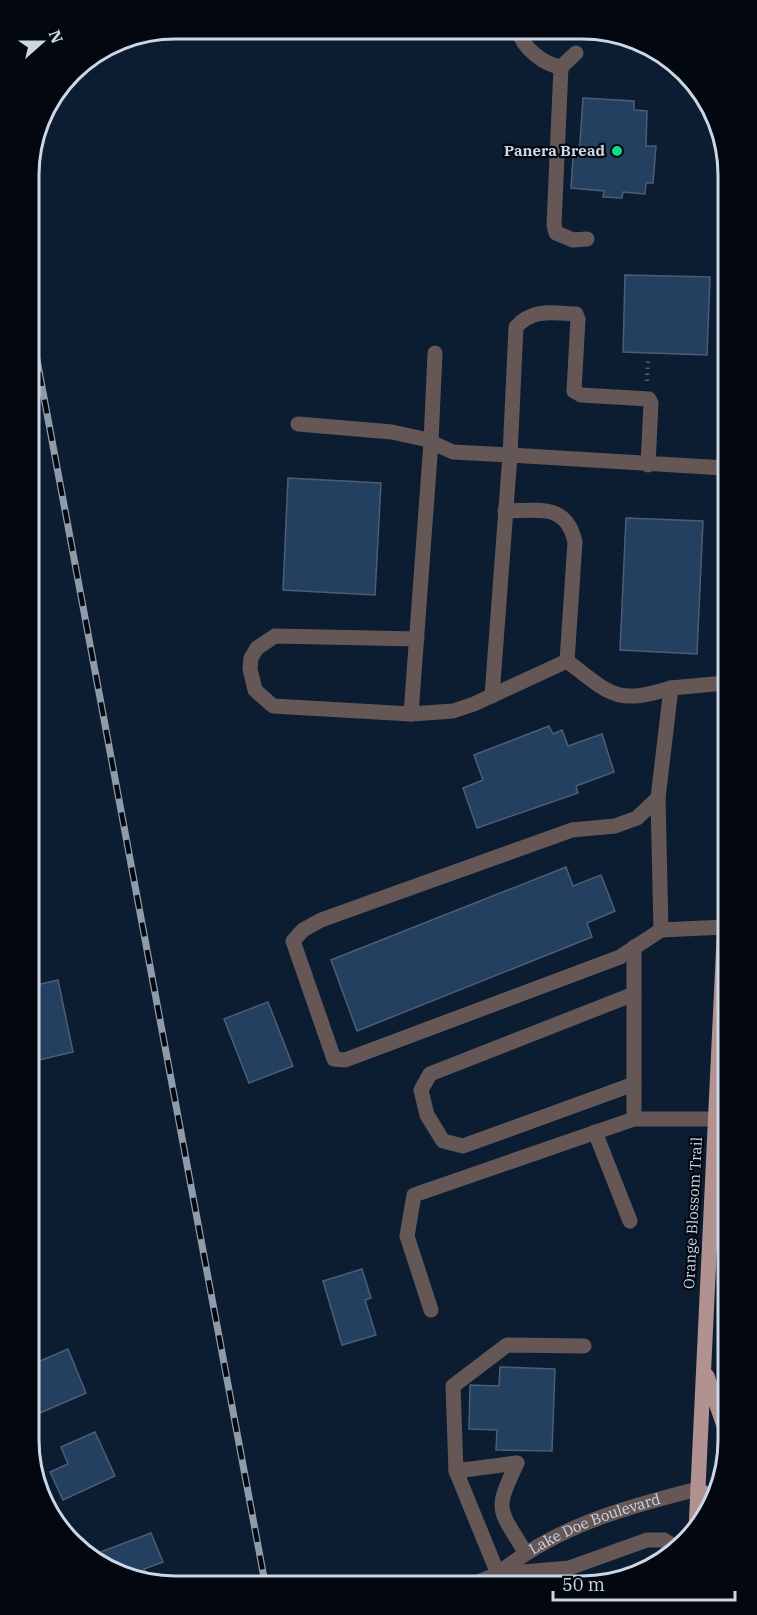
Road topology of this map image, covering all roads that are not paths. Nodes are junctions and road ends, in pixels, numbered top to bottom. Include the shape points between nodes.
1 (522, 39) edge
2 (576, 53) dead end
3 (561, 67) junction
4 (587, 239) dead end
5 (435, 353) dead end
6 (298, 424) dead end
7 (431, 442) junction
8 (510, 455) junction
9 (648, 465) junction
10 (718, 468) edge
11 (506, 511) junction
12 (417, 639) junction
13 (567, 661) junction
14 (718, 683) edge
15 (671, 688) junction
16 (492, 696) junction
17 (411, 714) junction
18 (658, 798) junction
19 (718, 927) edge
20 (661, 930) junction
21 (634, 947) junction
22 (634, 994) junction
23 (718, 1076) edge
24 (634, 1084) junction
25 (634, 1119) junction
26 (716, 1119) junction
27 (595, 1132) junction
28 (630, 1221) dead end
29 (431, 1310) dead end
30 (584, 1346) dead end
31 (704, 1367) junction
32 (718, 1408) edge
33 (456, 1471) junction
34 (698, 1489) junction
35 (707, 1495) edge
36 (697, 1513) edge
37 (670, 1544) edge
38 (525, 1552) junction
39 (498, 1574) junction
40 (493, 1576) edge

1 - 3 street via 549,66
2 - 3 street
3 - 4 street via 554,225 563,238
5 - 7 street
6 - 7 street via 392,432
7 - 8 street via 453,452
7 - 12 street
8 - 9 street
8 - 9 street via 516,327 537,312 576,314 574,391 581,395 649,399
8 - 11 street
9 - 10 street
11 - 13 street via 551,511 561,515 572,530
11 - 16 street
12 - 17 street
12 - 17 street via 275,636 257,648 250,669 255,690 273,706
13 - 15 street via 620,697 645,696
13 - 16 street
14 - 15 street
15 - 18 street
16 - 17 street via 453,711
18 - 20 street
18 - 21 street via 637,818 615,826 572,830 321,920 293,941 334,1059 345,1060 620,957
19 - 20 street
20 - 21 street
21 - 22 street
22 - 24 street
22 - 24 street via 430,1074 421,1090 427,1115 443,1141 463,1146
23 - 26 main road, Orange Blossom Trail
24 - 25 street
25 - 26 street
25 - 27 street
26 - 31 main road, Orange Blossom Trail
27 - 28 street
27 - 29 street via 414,1195 406,1236
30 - 33 street via 507,1346 453,1386
31 - 32 main road
31 - 34 main road, Orange Blossom Trail
33 - 38 street via 517,1463 500,1505
33 - 39 street
34 - 35 main road
34 - 36 main road, Orange Blossom Trail
34 - 38 street, Lake Doe Boulevard via 580,1523
37 - 39 street, Lake Doe Boulevard via 647,1540 569,1568
38 - 39 street, Lake Doe Boulevard
39 - 40 street, Lake Doe Boulevard

